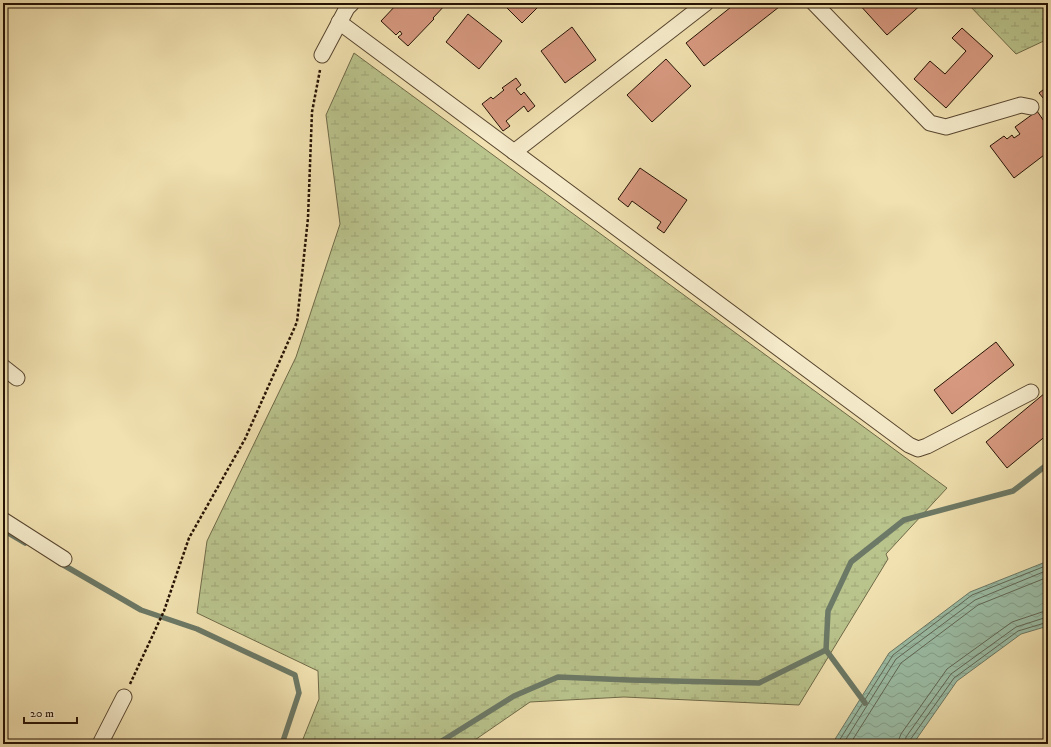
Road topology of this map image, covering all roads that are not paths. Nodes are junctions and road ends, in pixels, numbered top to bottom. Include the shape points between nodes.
1 (352, 3) edge
2 (706, 3) edge
3 (814, 3) edge
4 (340, 22) junction
5 (322, 55) road end
6 (1031, 107) dead end
7 (514, 152) junction
8 (3, 367) edge
9 (17, 378) dead end
10 (1031, 392) dead end
11 (3, 520) edge
12 (64, 559) dead end
13 (124, 697) road end
14 (100, 744) edge

1 - 4 street
2 - 7 street
3 - 6 street via 930,123 946,127 1021,105
4 - 5 street
4 - 7 street
7 - 10 street via 909,445 918,449 927,446
8 - 9 street
11 - 12 street
13 - 14 street

